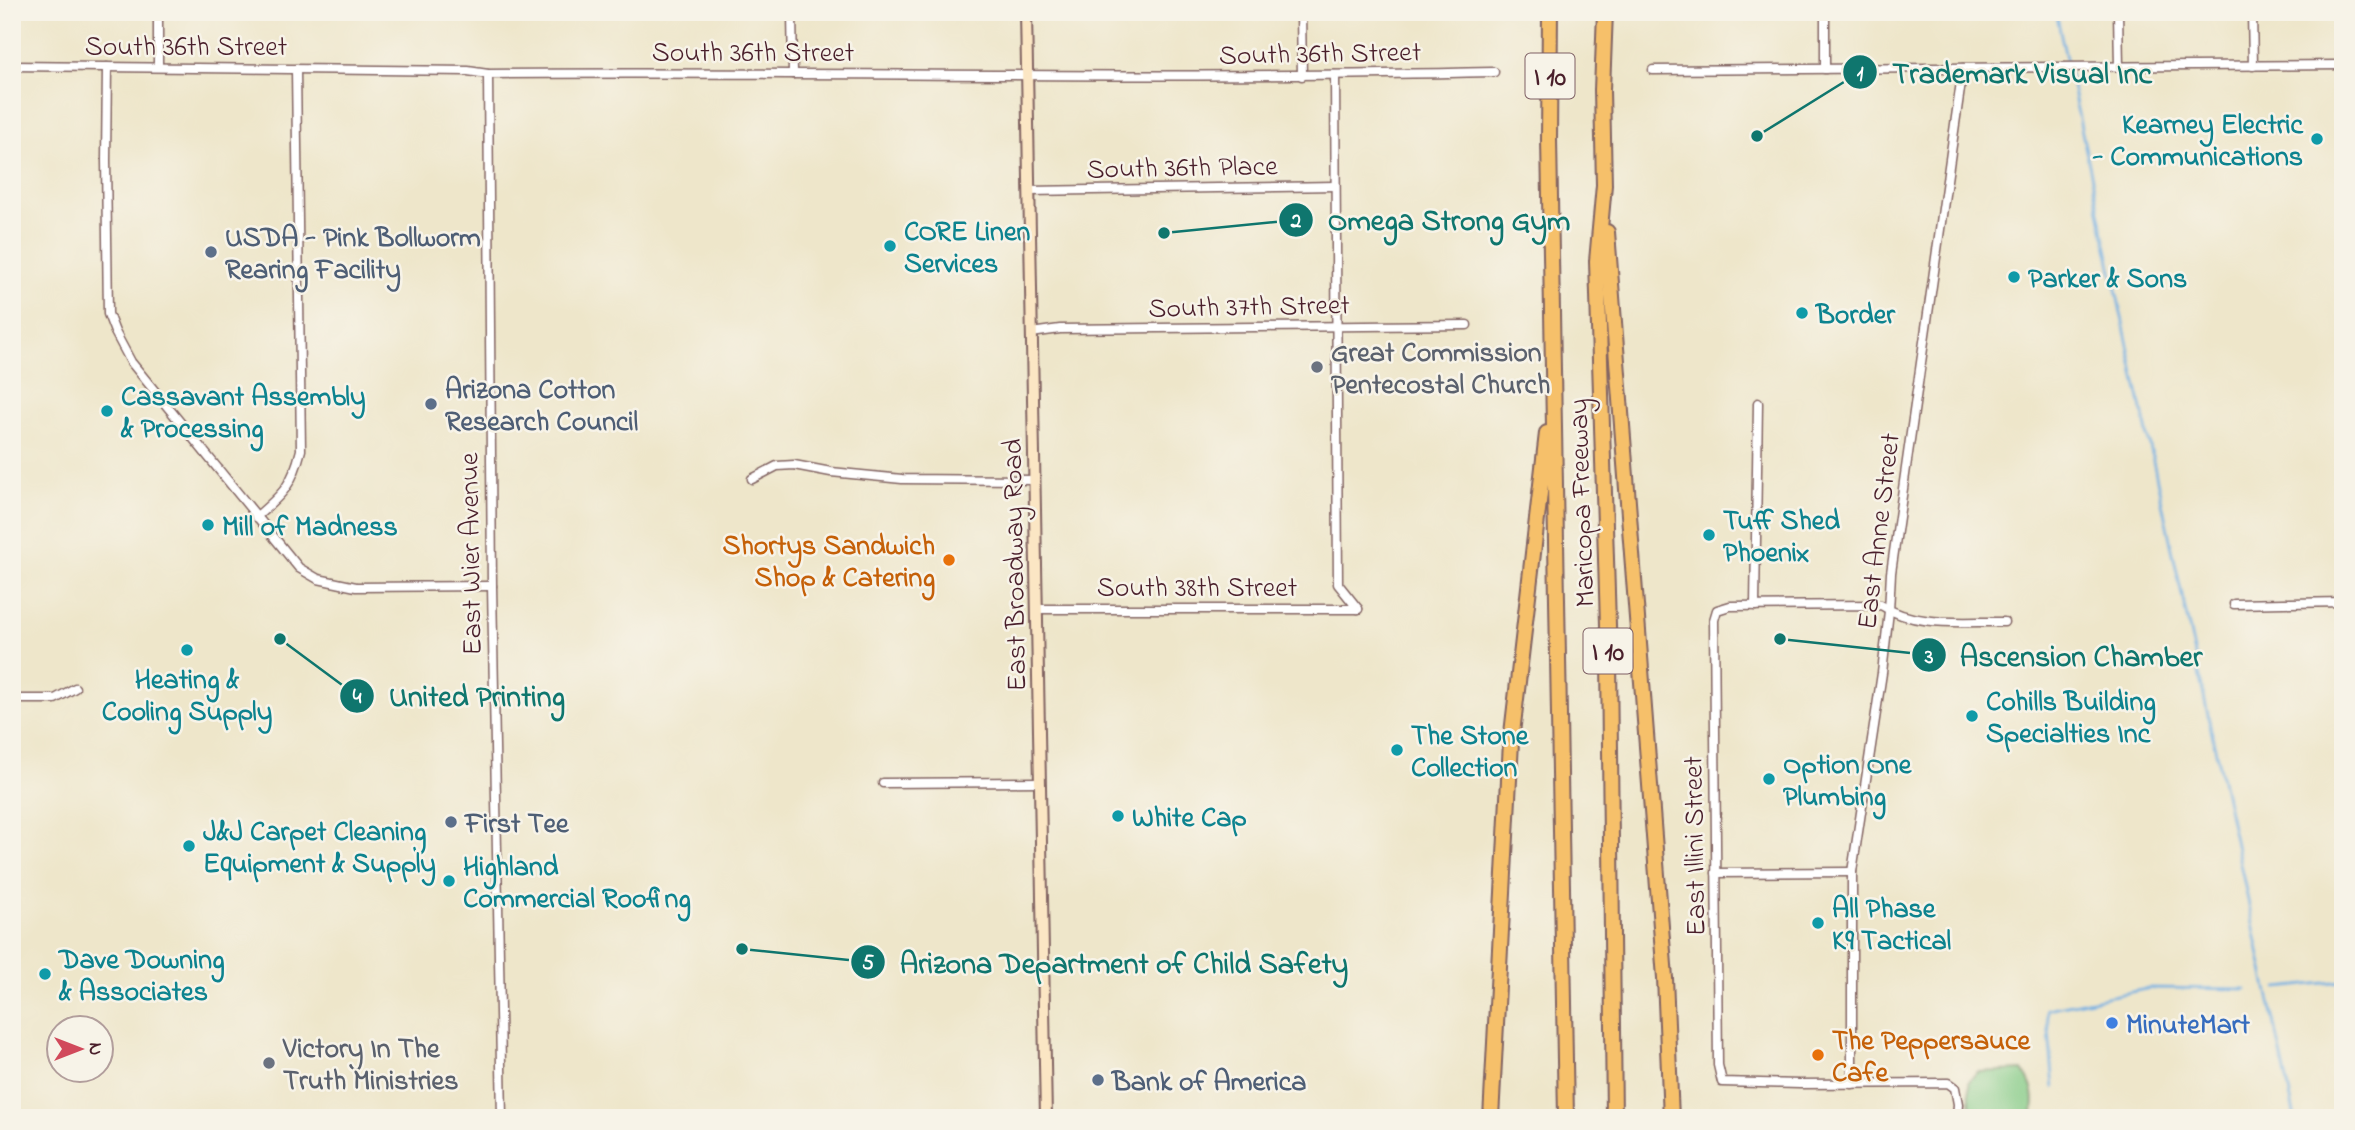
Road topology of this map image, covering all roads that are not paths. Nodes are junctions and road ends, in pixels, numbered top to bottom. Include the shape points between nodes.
1 (158, 12) edge
2 (792, 12) edge
3 (1026, 12) edge
4 (1301, 12) edge
5 (1550, 12) edge
6 (1605, 12) edge
7 (1825, 12) edge
8 (2118, 12) edge
9 (2252, 12) edge
10 (2343, 65) edge
11 (12, 66) edge
12 (2253, 66) junction
13 (107, 67) junction
14 (158, 67) junction
15 (2119, 67) junction
16 (1962, 68) junction
17 (296, 69) junction
18 (1825, 69) junction
19 (1653, 70) dead end
20 (1494, 72) dead end
21 (488, 74) junction
22 (793, 74) junction
23 (1335, 75) junction
24 (1027, 76) junction
25 (1302, 76) junction
26 (1335, 186) junction
27 (1604, 186) junction
28 (1029, 191) junction
29 (1467, 325) dead end
30 (1336, 326) junction
31 (1031, 333) junction
32 (1553, 376) junction
33 (1758, 403) dead end
34 (752, 479) dead end
35 (1034, 480) junction
36 (256, 517) junction
37 (492, 586) junction
38 (2343, 602) edge
39 (2234, 604) dead end
40 (1755, 606) junction
41 (1036, 609) junction
42 (1889, 611) junction
43 (2004, 622) dead end
44 (75, 688) dead end
45 (12, 699) edge
46 (1040, 782) junction
47 (883, 783) dead end
48 (1852, 872) junction
49 (1716, 873) junction
50 (1852, 1084) junction
51 (502, 1118) edge
52 (1046, 1118) edge
53 (1492, 1118) edge
54 (1566, 1118) edge
55 (1614, 1118) edge
56 (1671, 1118) edge
57 (1957, 1118) edge

1 - 14 street
2 - 22 street
3 - 24 main road, East Broadway Road
4 - 25 street
5 - 32 highway, Maricopa Freeway / I 10
6 - 27 highway, Maricopa Freeway / I 10
7 - 18 street
8 - 15 street
9 - 12 street
10 - 12 street
11 - 13 street, South 36th Street
12 - 15 street
13 - 14 street, South 36th Street
13 - 36 street via 110,318 131,362
14 - 17 street, South 36th Street
15 - 16 street
16 - 18 street
16 - 42 street, East Anne Street
17 - 21 street, South 36th Street
17 - 36 street via 301,450 285,492
18 - 19 street
20 - 23 street, South 36th Street
21 - 22 street, South 36th Street
21 - 37 street, East Wier Avenue
22 - 24 street, South 36th Street
23 - 25 street, South 36th Street
23 - 26 street
24 - 25 street, South 36th Street
24 - 28 main road, East Broadway Road
26 - 28 street, South 36th Place
26 - 30 street
27 - 55 highway, Maricopa Freeway / I 10 via 1597,261 1609,658
27 - 56 highway via 1667,1001
28 - 31 main road, East Broadway Road
29 - 30 street, South 37th Street
30 - 31 street, South 37th Street
30 - 41 street, South 38th Street via 1338,584 1358,609
31 - 35 main road, East Broadway Road
32 - 53 highway via 1511,742
32 - 54 highway, Maricopa Freeway / I 10
33 - 40 street
34 - 35 street via 794,464 902,479
35 - 41 main road, East Broadway Road
36 - 37 street via 299,568 318,579 371,587
37 - 51 street, East Wier Avenue
38 - 39 street
40 - 42 street via 1881,605
40 - 49 street, East Illini Street via 1717,610 1714,620
41 - 46 main road, East Broadway Road
42 - 43 street via 1928,620
42 - 48 street, East Anne Street
44 - 45 street via 55,699
46 - 47 street
46 - 52 main road, East Broadway Road
48 - 49 street
48 - 50 street, East Anne Street
49 - 50 street, East Illini Street via 1718,1065 1723,1082
50 - 57 street via 1948,1083 1955,1088

